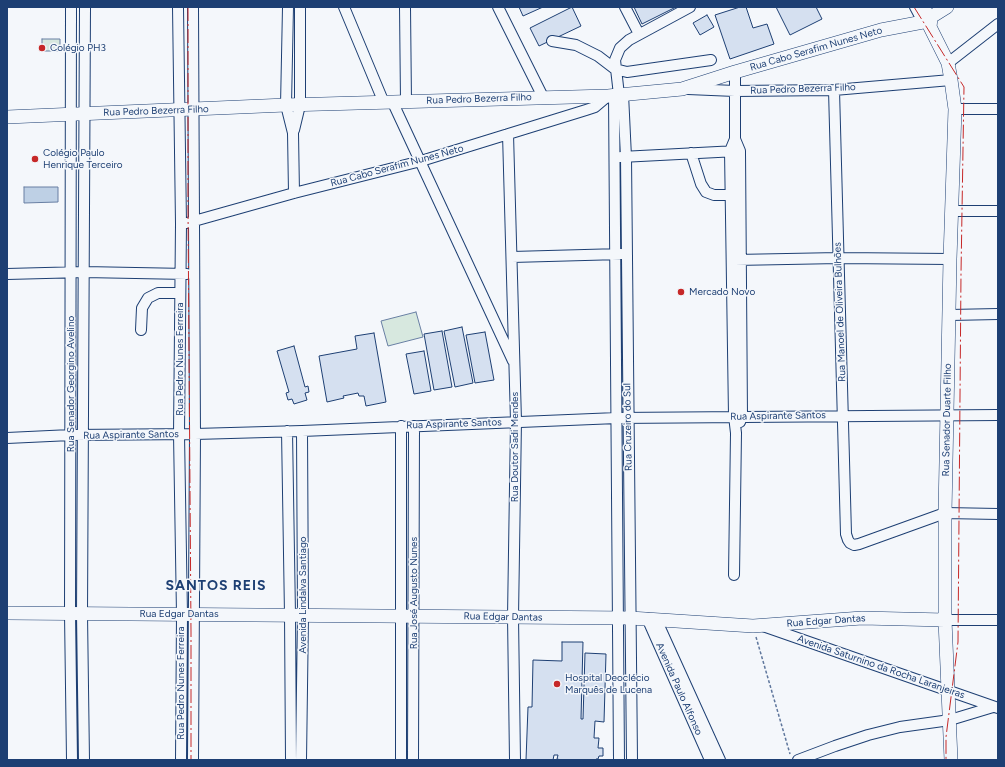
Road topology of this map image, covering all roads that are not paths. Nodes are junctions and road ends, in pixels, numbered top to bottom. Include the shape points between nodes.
1 (71, 7) edge
2 (85, 7) edge
3 (178, 7) edge
4 (192, 7) edge
5 (288, 7) edge
6 (300, 7) edge
7 (344, 7) edge
8 (405, 7) edge
9 (498, 7) edge
10 (626, 7) edge
11 (690, 7) edge
12 (915, 7) edge
13 (947, 7) edge
14 (927, 18) edge
15 (998, 24) edge
16 (639, 34) junction
17 (552, 41) dead end
18 (179, 53) junction
19 (193, 53) junction
20 (711, 60) dead end
21 (948, 63) junction
22 (615, 69) junction
23 (735, 72) junction
24 (951, 80) junction
25 (682, 89) junction
26 (834, 90) junction
27 (735, 91) junction
28 (616, 95) junction
29 (542, 97) junction
30 (395, 103) junction
31 (286, 105) junction
32 (300, 105) junction
33 (955, 109) junction
34 (998, 109) edge
35 (193, 110) junction
36 (179, 111) junction
37 (70, 114) junction
38 (85, 114) junction
39 (7, 117) edge
40 (293, 133) junction
41 (508, 134) junction
42 (735, 151) junction
43 (692, 153) junction
44 (615, 157) junction
45 (626, 157) junction
46 (421, 161) junction
47 (294, 193) junction
48 (731, 195) junction
49 (952, 211) junction
50 (998, 211) edge
51 (193, 222) junction
52 (181, 224) junction
53 (615, 254) junction
54 (627, 254) junction
55 (512, 257) junction
56 (839, 258) junction
57 (950, 259) junction
58 (736, 260) junction
59 (70, 272) junction
60 (84, 272) junction
61 (7, 274) edge
62 (181, 274) junction
63 (194, 274) junction
64 (180, 293) junction
65 (950, 314) junction
66 (998, 314) edge
67 (141, 330) dead end
68 (514, 364) junction
69 (843, 415) junction
70 (947, 415) junction
71 (998, 415) edge
72 (738, 416) junction
73 (617, 418) junction
74 (628, 418) junction
75 (516, 421) junction
76 (401, 426) junction
77 (414, 426) junction
78 (287, 431) junction
79 (302, 431) junction
80 (180, 434) junction
81 (195, 434) junction
82 (71, 435) junction
83 (83, 435) junction
84 (7, 438) edge
85 (617, 457) junction
86 (628, 457) junction
87 (945, 513) junction
88 (998, 514) edge
89 (617, 542) junction
90 (629, 542) junction
91 (734, 575) dead end
92 (7, 612) edge
93 (76, 614) junction
94 (188, 615) junction
95 (297, 615) junction
96 (407, 616) junction
97 (513, 617) junction
98 (624, 617) junction
99 (651, 619) junction
100 (945, 620) junction
101 (998, 620) edge
102 (758, 626) junction
103 (948, 690) junction
104 (995, 707) edge
105 (950, 720) junction
106 (72, 760) edge
107 (84, 760) edge
108 (181, 760) edge
109 (193, 760) edge
110 (291, 760) edge
111 (301, 760) edge
112 (401, 760) edge
113 (413, 760) edge
114 (515, 760) edge
115 (619, 760) edge
116 (632, 760) edge
117 (710, 760) edge
118 (720, 760) edge
119 (798, 760) edge
120 (951, 760) edge

1 - 37 street, Rua Senador Georgino Avelino
2 - 38 street, Rua Senador Georgino Avelino
3 - 18 street, Rua Pedro Nunes Ferreira
4 - 19 street, Rua Pedro Nunes Ferreira
5 - 31 street
6 - 32 street
7 - 30 street
8 - 30 street
9 - 29 street
10 - 16 street
11 - 16 street
12 - 14 street
13 - 14 main road, Rua Cabo Serafim Nunes Neto
14 - 21 main road, Rua Senador Duarte Filho
14 - 23 main road, Rua Cabo Serafim Nunes Neto
15 - 21 street
16 - 22 street via 620,48 615,60
17 - 22 street via 576,45 598,56
18 - 19 street
18 - 36 street, Rua Pedro Nunes Ferreira
19 - 35 street, Rua Pedro Nunes Ferreira
20 - 22 street via 627,72
21 - 24 main road, Rua Senador Duarte Filho
22 - 28 street via 618,84
23 - 25 main road, Rua Cabo Serafim Nunes Neto
23 - 27 street
24 - 26 street, Rua Pedro Bezerra Filho
24 - 33 main road, Rua Senador Duarte Filho
25 - 27 street, Rua Pedro Bezerra Filho
25 - 28 main road, Rua Pedro Bezerra Filho
26 - 27 street, Rua Pedro Bezerra Filho
26 - 56 street, Rua Manoel de Oliveira Bulhões
27 - 42 street
28 - 29 main road, Rua Pedro Bezerra Filho
28 - 41 street, Rua Cabo Serafim Nunes Neto via 595,107
28 - 44 street, Rua Cruzeiro do Sul
28 - 45 street, Rua Cruzeiro do Sul
29 - 30 main road, Rua Pedro Bezerra Filho
30 - 32 main road, Rua Pedro Bezerra Filho
30 - 46 street
31 - 32 main road, Rua Pedro Bezerra Filho
31 - 35 main road, Rua Pedro Bezerra Filho
31 - 40 street
32 - 40 street
33 - 34 street
33 - 49 main road, Rua Senador Duarte Filho
35 - 36 main road, Rua Pedro Bezerra Filho
35 - 51 street, Rua Pedro Nunes Ferreira
36 - 38 main road, Rua Pedro Bezerra Filho
36 - 52 street, Rua Pedro Nunes Ferreira
37 - 38 main road, Rua Pedro Bezerra Filho
37 - 39 main road, Rua Pedro Bezerra Filho
37 - 59 street, Rua Senador Georgino Avelino
38 - 60 street, Rua Senador Georgino Avelino
40 - 47 street
41 - 46 street, Rua Cabo Serafim Nunes Neto
41 - 55 street, Rua Doutor Sadi Mendes
42 - 43 street
42 - 48 street
42 - 58 street
43 - 45 street
43 - 48 street via 701,184 706,192 714,195
44 - 45 street
44 - 53 street, Rua Cruzeiro do Sul
45 - 54 street, Rua Cruzeiro do Sul
46 - 47 street, Rua Cabo Serafim Nunes Neto
46 - 68 street
47 - 51 street, Rua Cabo Serafim Nunes Neto
48 - 58 street
49 - 50 street
49 - 57 main road, Rua Senador Duarte Filho
51 - 52 street, Rua Cabo Serafim Nunes Neto
51 - 63 street, Rua Pedro Nunes Ferreira
52 - 62 street, Rua Pedro Nunes Ferreira
53 - 54 street
53 - 55 street
53 - 73 street, Rua Cruzeiro do Sul
54 - 74 street, Rua Cruzeiro do Sul
55 - 68 street, Rua Doutor Sadi Mendes
56 - 57 street
56 - 58 street
56 - 69 street, Rua Manoel de Oliveira Bulhões
57 - 65 main road, Rua Senador Duarte Filho
58 - 72 street
59 - 60 street
59 - 61 street
59 - 82 street, Rua Senador Georgino Avelino
60 - 62 street
60 - 83 street, Rua Senador Georgino Avelino
62 - 63 street
62 - 64 street, Rua Pedro Nunes Ferreira
63 - 81 street, Rua Pedro Nunes Ferreira
64 - 67 street via 158,293 148,298 141,314
64 - 80 street, Rua Pedro Nunes Ferreira
65 - 66 street
65 - 70 main road, Rua Senador Duarte Filho
68 - 75 street, Rua Doutor Sadi Mendes
69 - 70 street, Rua Aspirante Santos
69 - 72 street, Rua Aspirante Santos
69 - 87 street, Rua Manoel de Oliveira Bulhões via 846,534 850,543 854,545
70 - 71 street, Rua Aspirante Santos
70 - 87 main road, Rua Senador Duarte Filho
72 - 74 street, Rua Aspirante Santos
72 - 91 street
73 - 74 street, Rua Aspirante Santos
73 - 75 street, Rua Aspirante Santos
73 - 85 street, Rua Cruzeiro do Sul
74 - 86 street, Rua Cruzeiro do Sul
75 - 77 street, Rua Aspirante Santos
75 - 97 street, Rua Doutor Sadi Mendes
76 - 77 street, Rua Aspirante Santos
76 - 79 street, Rua Aspirante Santos
76 - 96 street, Rua José Augusto Nunes
77 - 96 street, Rua José Augusto Nunes
78 - 79 street, Rua Aspirante Santos
78 - 81 street, Rua Aspirante Santos
78 - 95 street, Avenida Lindalva Santiago
79 - 95 street, Avenida Lindalva Santiago
80 - 81 street, Rua Aspirante Santos
80 - 83 street, Rua Aspirante Santos
80 - 94 street, Rua Pedro Nunes Ferreira
81 - 94 street, Rua Pedro Nunes Ferreira
82 - 83 street, Rua Aspirante Santos
82 - 84 street, Rua Aspirante Santos
82 - 93 street, Rua Senador Georgino Avelino
83 - 93 street, Rua Senador Georgino Avelino
85 - 86 street
85 - 89 street, Rua Cruzeiro do Sul
86 - 90 street, Rua Cruzeiro do Sul
87 - 88 street
87 - 100 main road, Rua Senador Duarte Filho
89 - 90 street
89 - 98 street, Rua Cruzeiro do Sul
90 - 98 street, Rua Cruzeiro do Sul
92 - 93 main road, Rua Edgar Dantas
93 - 94 main road, Rua Edgar Dantas
93 - 106 street, Rua Senador Georgino Avelino
93 - 107 street, Rua Senador Georgino Avelino
94 - 95 main road, Rua Edgar Dantas
94 - 108 street, Rua Pedro Nunes Ferreira
94 - 109 street, Rua Pedro Nunes Ferreira
95 - 96 main road, Rua Edgar Dantas
95 - 110 street, Avenida Lindalva Santiago
95 - 111 street, Avenida Lindalva Santiago
96 - 97 main road, Rua Edgar Dantas
96 - 112 street, Rua José Augusto Nunes
96 - 113 street, Rua José Augusto Nunes
97 - 98 main road, Rua Edgar Dantas
97 - 114 street, Rua Doutor Sadi Mendes
98 - 99 main road, Rua Edgar Dantas
98 - 115 street, Rua Cruzeiro do Sul
98 - 116 street, Rua Cruzeiro do Sul
99 - 102 main road, Rua Edgar Dantas
99 - 117 street, Avenida Paulo Alfonso
99 - 118 street, Avenida Paulo Alfonso
100 - 101 street, Rua Edgar Dantas
100 - 102 main road, Rua Edgar Dantas via 862,618
100 - 103 main road, Rua Senador Duarte Filho
102 - 103 street, Avenida Saturnino da Rocha Laranjeiras
103 - 104 street, Avenida Saturnino da Rocha Laranjeiras
103 - 105 main road, Rua Senador Duarte Filho
104 - 105 street
105 - 119 street via 874,733
105 - 120 main road, Rua Senador Duarte Filho

